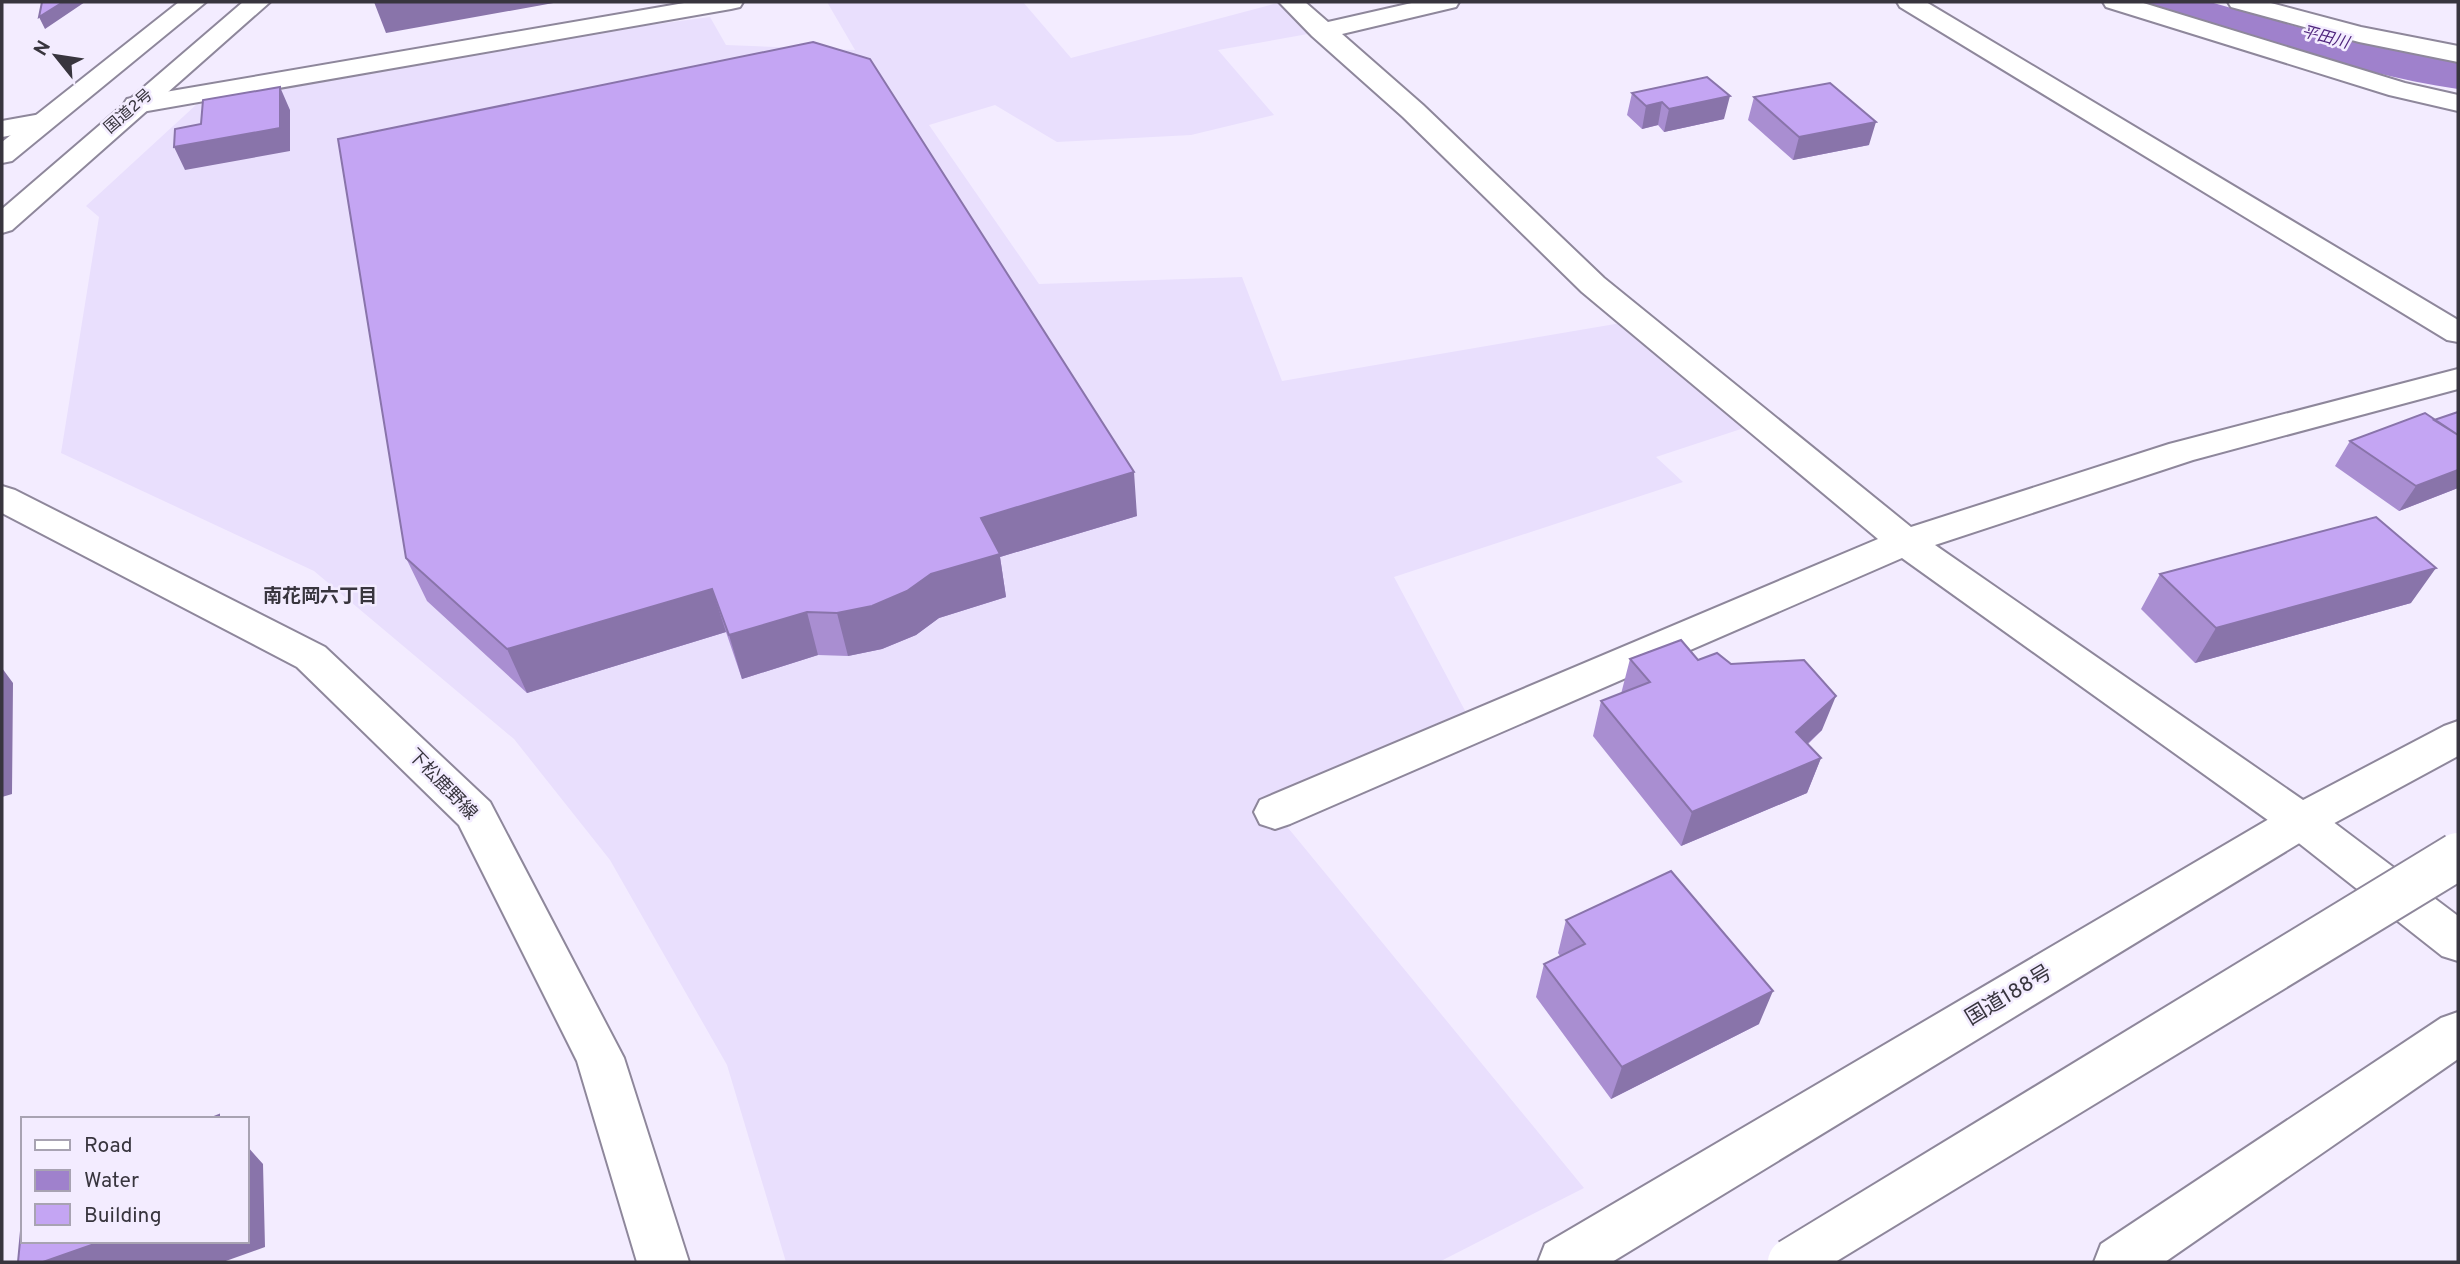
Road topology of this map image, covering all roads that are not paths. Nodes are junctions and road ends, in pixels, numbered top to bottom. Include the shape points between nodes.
1 (194, 2) edge
2 (258, 2) edge
3 (731, 2) edge
4 (1292, 2) edge
5 (1447, 2) edge
6 (1909, 2) edge
7 (2115, 2) edge
8 (2240, 2) edge
9 (1321, 31) junction
10 (2458, 54) edge
11 (2458, 103) edge
12 (136, 104) junction
13 (41, 122) junction
14 (2, 129) edge
15 (2, 155) edge
16 (2, 224) edge
17 (2458, 333) edge
18 (2458, 379) edge
19 (2, 498) edge
20 (1905, 542) junction
21 (2458, 737) edge
22 (1275, 812) dead end
23 (2301, 821) junction
24 (2458, 856) edge
25 (2458, 942) edge
26 (2458, 1033) edge
27 (663, 1262) edge
28 (1564, 1262) edge
29 (1791, 1262) edge
30 (2120, 1262) edge

1 - 13 main road
2 - 12 main road, 国道2号
3 - 12 main road
4 - 9 main road
5 - 9 main road
6 - 17 main road
7 - 11 main road via 2352,76
8 - 10 main road via 2358,34
9 - 20 main road via 1413,111 1593,285
12 - 16 main road, 国道2号
13 - 14 main road
13 - 15 main road
18 - 20 main road via 2181,452
19 - 27 main road, 下松鹿野線 via 311,657 475,814 600,1059
20 - 22 main road
20 - 23 main road
21 - 23 main road, 国道188号
23 - 25 main road
23 - 28 main road, 国道188号
24 - 29 main road, bridge
26 - 30 main road

